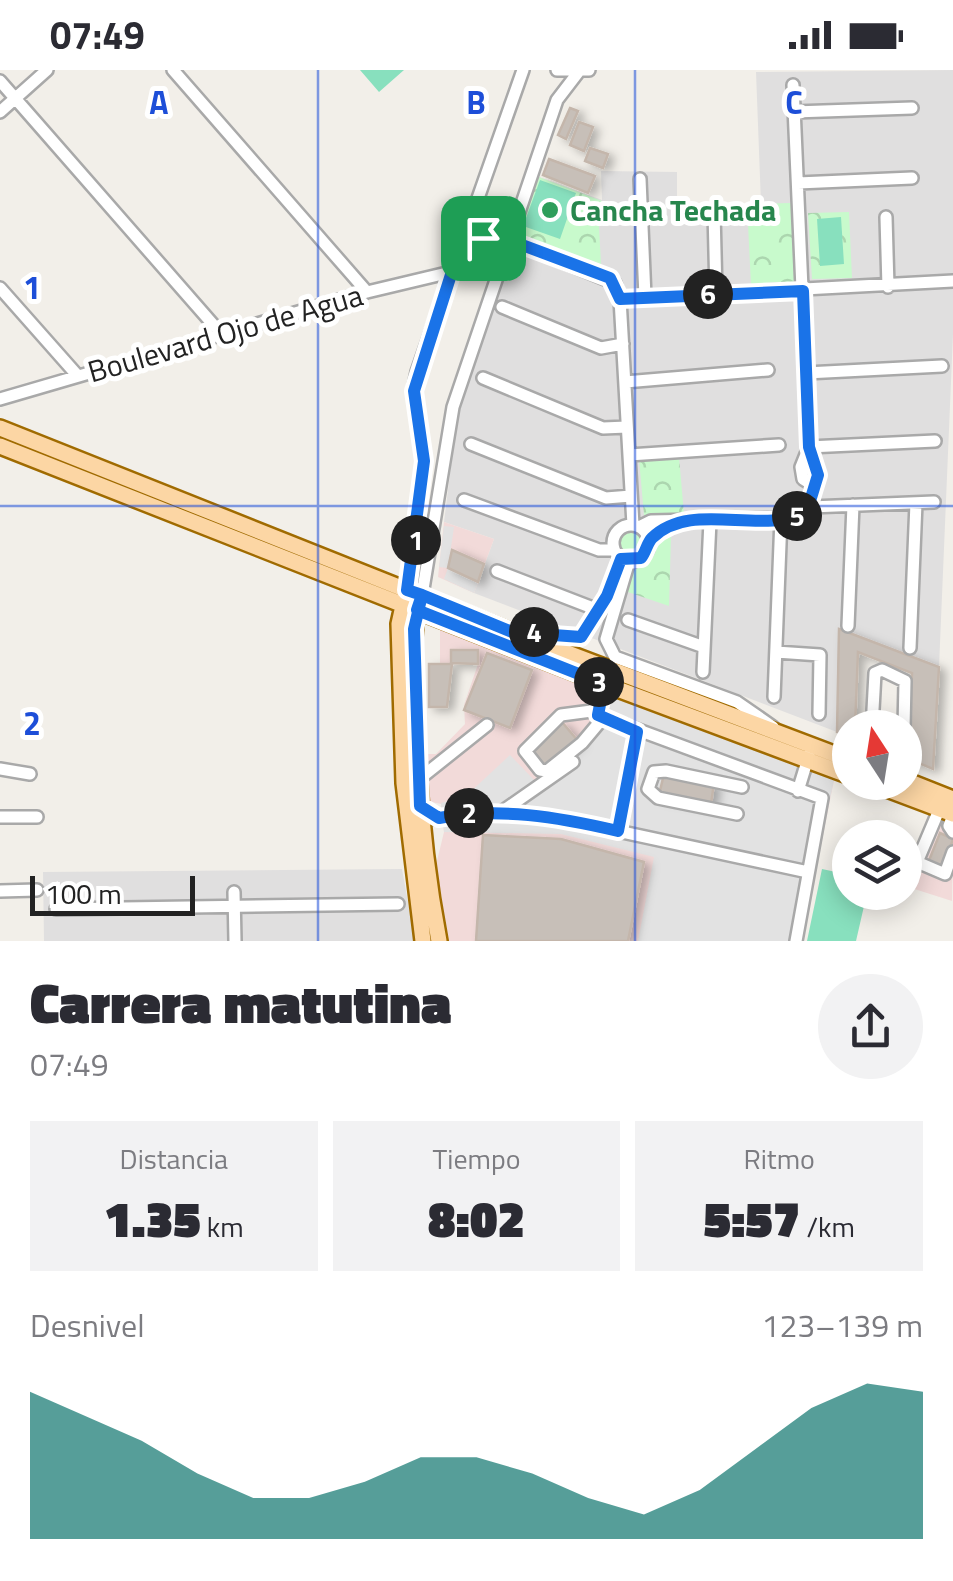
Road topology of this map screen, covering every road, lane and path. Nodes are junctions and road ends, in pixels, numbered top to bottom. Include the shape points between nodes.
1 (47, 70) edge
2 (173, 70) edge
3 (523, 70) edge
4 (556, 70) edge
5 (582, 71) edge
6 (0, 81) edge
7 (793, 86) dead end
8 (15, 98) junction
9 (912, 108) dead end
10 (0, 112) edge
11 (794, 112) junction
12 (912, 178) dead end
13 (640, 179) dead end
14 (798, 184) junction
15 (714, 211) dead end
16 (886, 217) dead end
17 (462, 240) junction
18 (509, 240) junction
19 (499, 269) junction
20 (451, 272) junction
21 (953, 282) edge
22 (888, 286) junction
23 (0, 288) edge
24 (803, 291) junction
25 (367, 292) junction
26 (716, 294) junction
27 (644, 297) junction
28 (620, 299) junction
29 (502, 307) dead end
30 (224, 337) junction
31 (623, 344) junction
32 (942, 366) dead end
33 (768, 370) dead end
34 (806, 374) junction
35 (77, 375) junction
36 (482, 378) dead end
37 (626, 382) junction
38 (0, 399) edge
39 (628, 427) junction
40 (0, 428) edge
41 (936, 441) dead end
42 (471, 444) dead end
43 (0, 446) edge
44 (779, 446) dead end
45 (809, 447) junction
46 (629, 455) junction
47 (631, 496) junction
48 (464, 500) dead end
49 (916, 502) junction
50 (934, 502) dead end
51 (853, 505) junction
52 (810, 507) junction
53 (781, 518) junction
54 (710, 522) junction
55 (674, 523) junction
56 (636, 526) junction
57 (648, 541) junction
58 (621, 557) junction
59 (497, 572) dead end
60 (412, 600) junction
61 (598, 610) junction
62 (628, 620) dead end
63 (848, 626) dead end
64 (512, 632) junction
65 (704, 647) junction
66 (910, 648) dead end
67 (776, 652) junction
68 (703, 672) dead end
69 (604, 684) junction
70 (774, 698) dead end
71 (873, 710) edge
72 (904, 710) edge
73 (601, 714) junction
74 (819, 714) dead end
75 (488, 725) dead end
76 (637, 732) junction
77 (784, 736) junction
78 (810, 753) junction
79 (832, 757) edge
80 (573, 762) dead end
81 (832, 766) edge
82 (0, 769) edge
83 (30, 774) dead end
84 (418, 780) junction
85 (742, 787) dead end
86 (922, 787) edge
87 (798, 791) junction
88 (953, 799) edge
89 (914, 800) edge
90 (416, 809) junction
91 (500, 812) junction
92 (948, 813) edge
93 (737, 814) dead end
94 (37, 816) dead end
95 (0, 817) edge
96 (618, 831) junction
97 (953, 832) edge
98 (410, 838) junction
99 (953, 852) edge
100 (808, 872) junction
101 (36, 890) dead end
102 (0, 891) edge
103 (234, 892) dead end
104 (398, 904) dead end
105 (234, 907) junction
106 (56, 909) dead end
107 (235, 941) edge
108 (423, 941) edge
109 (439, 941) edge
110 (796, 941) edge

1 - 8 street
2 - 25 street
3 - 17 street
4 - 5 street
5 - 18 street via 557,100
6 - 8 street
7 - 11 street
8 - 10 street
8 - 30 street
9 - 11 street
11 - 14 street
12 - 14 street
13 - 27 street
14 - 24 street
15 - 26 street
16 - 22 street
17 - 18 street
17 - 20 street
18 - 19 street
18 - 28 street via 610,278
19 - 20 street, Boulevard Ojo de Agua
19 - 60 street via 452,407
20 - 25 street, Boulevard Ojo de Agua
20 - 60 street via 414,391 424,461
21 - 22 street
22 - 24 street
23 - 35 street
24 - 26 street
24 - 34 street
25 - 30 street, Boulevard Ojo de Agua
26 - 27 street
27 - 28 street
28 - 31 street
29 - 31 street via 601,348
30 - 35 street, Boulevard Ojo de Agua
31 - 37 street
32 - 34 street
33 - 37 street
34 - 45 street
35 - 38 street, Boulevard Ojo de Agua
36 - 39 street via 603,428
37 - 39 street
39 - 46 street
40 - 60 main road
41 - 45 street
42 - 47 street via 606,498
43 - 60 main road
44 - 46 street
45 - 52 street via 802,467 803,479 812,484
46 - 47 street
47 - 56 street
48 - 58 street
49 - 50 street
49 - 51 street
49 - 66 street
51 - 52 street
51 - 63 street
52 - 53 street
53 - 54 street
53 - 67 street
54 - 55 street
54 - 65 street
55 - 56 street
55 - 57 street
56 - 57 street
56 - 58 street via 616,532
57 - 58 street via 645,554
58 - 61 street
58 - 77 street via 608,650 737,702
59 - 61 street
60 - 64 main road
60 - 69 main road
60 - 84 main road
60 - 90 main road via 398,624
61 - 64 street via 581,637
62 - 65 street
64 - 77 main road
65 - 68 street
67 - 70 street
67 - 74 street via 820,655
69 - 73 street
69 - 78 main road
71 - 72 street via 875,673 882,670 905,681
73 - 73 street via 561,715 525,751 547,771 582,742
73 - 76 street
75 - 84 street
76 - 87 street
76 - 96 street
77 - 78 main road
78 - 79 main road
78 - 81 main road
78 - 87 street
80 - 91 street
82 - 83 street
84 - 90 main road
85 - 93 street via 666,770 649,780 658,798
86 - 88 main road
87 - 100 street via 822,798
89 - 92 main road
90 - 91 street via 439,818
90 - 98 main road
90 - 98 main road
90 - 109 main road
91 - 96 street
92 - 97 street
92 - 99 street via 917,862 945,874
94 - 95 street
96 - 100 street
98 - 108 main road
100 - 110 street
101 - 102 street
103 - 105 street
104 - 105 street
105 - 106 street
105 - 107 street

